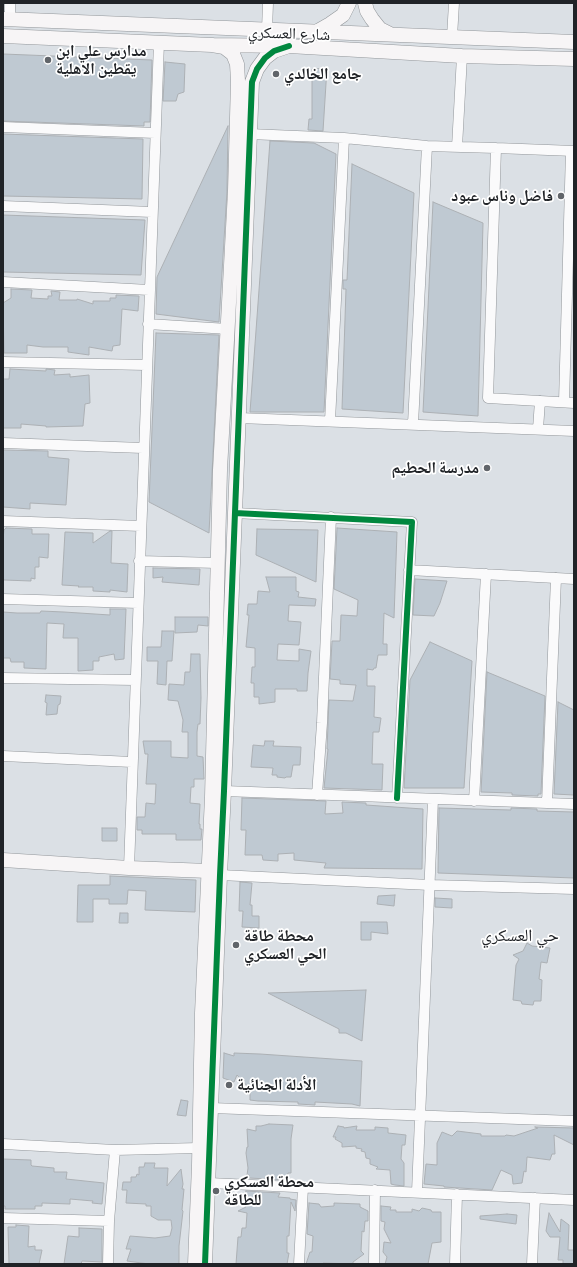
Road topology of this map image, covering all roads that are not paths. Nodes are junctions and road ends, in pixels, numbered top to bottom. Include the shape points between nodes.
1 (10, 3) edge
2 (268, 3) edge
3 (349, 3) edge
4 (365, 3) edge
5 (454, 3) edge
6 (6, 19) edge
7 (64, 22) junction
8 (97, 23) junction
9 (267, 30) junction
10 (315, 32) junction
11 (391, 35) junction
12 (3, 36) edge
13 (452, 37) junction
14 (62, 38) junction
15 (95, 40) junction
16 (159, 42) junction
17 (569, 42) edge
18 (212, 45) junction
19 (289, 46) junction
20 (462, 56) junction
21 (567, 59) edge
22 (245, 82) junction
23 (3, 127) edge
24 (155, 133) junction
25 (249, 134) junction
26 (344, 138) junction
27 (427, 146) junction
28 (457, 147) junction
29 (496, 148) junction
30 (572, 151) edge
31 (3, 206) edge
32 (152, 212) junction
33 (3, 282) edge
34 (149, 290) junction
35 (148, 324) junction
36 (228, 329) junction
37 (3, 362) edge
38 (146, 366) junction
39 (540, 401) junction
40 (569, 402) edge
41 (239, 418) junction
42 (330, 421) junction
43 (413, 424) junction
44 (538, 429) junction
45 (574, 431) edge
46 (3, 443) edge
47 (143, 448) junction
48 (235, 513) junction
49 (331, 517) junction
50 (3, 521) edge
51 (140, 526) junction
52 (139, 561) junction
53 (218, 563) junction
54 (409, 570) junction
55 (486, 574) junction
56 (556, 578) junction
57 (574, 579) edge
58 (217, 597) junction
59 (232, 599) junction
60 (3, 600) edge
61 (138, 603) junction
62 (216, 624) junction
63 (231, 624) junction
64 (3, 678) edge
65 (135, 680) junction
66 (3, 756) edge
67 (132, 762) junction
68 (224, 791) junction
69 (317, 794) junction
70 (397, 798) junction
71 (433, 799) junction
72 (474, 801) junction
73 (547, 804) junction
74 (574, 804) edge
75 (3, 860) edge
76 (128, 868) junction
77 (214, 873) junction
78 (430, 885) junction
79 (574, 889) edge
80 (211, 1108) junction
81 (420, 1116) junction
82 (574, 1121) edge
83 (3, 1144) edge
84 (199, 1148) junction
85 (114, 1150) junction
86 (209, 1182) junction
87 (303, 1187) junction
88 (376, 1190) junction
89 (417, 1192) junction
90 (457, 1194) junction
91 (535, 1198) junction
92 (574, 1200) edge
93 (3, 1218) edge
94 (109, 1221) junction
95 (200, 1259) edge
96 (108, 1264) edge
97 (299, 1264) edge
98 (374, 1264) edge
99 (455, 1264) edge
100 (532, 1264) edge

1 - 6 street
2 - 9 street
3 - 10 street via 343,15
4 - 11 street via 372,20 380,29
5 - 13 street
6 - 7 street, شارع العسكري
7 - 8 street, شارع العسكري
7 - 14 street via 69,28 66,36
8 - 9 street, شارع العسكري
8 - 15 street via 93,25 90,33
9 - 10 street, شارع العسكري
10 - 11 street, شارع العسكري
11 - 13 street, شارع العسكري
12 - 14 street, شارع العسكري
13 - 17 street, شارع العسكري
14 - 15 street, شارع العسكري
15 - 16 street, شارع العسكري
16 - 18 street, شارع العسكري
16 - 24 street
17 - 21 street via 568,54 565,57
18 - 19 street, شارع العسكري
18 - 22 street via 224,47 233,54
19 - 20 street, شارع العسكري
19 - 22 street via 274,51 265,58
20 - 21 street, شارع العسكري
20 - 28 street
22 - 25 street
22 - 36 street via 235,190
23 - 24 street
24 - 32 street
25 - 26 street
25 - 41 street
26 - 27 street
26 - 42 street
27 - 28 street
27 - 43 street
28 - 29 street
29 - 30 street
29 - 39 street via 488,398
30 - 40 street
31 - 32 street
32 - 34 street
33 - 34 street
34 - 35 street
35 - 36 street
35 - 38 street
36 - 53 street
37 - 38 street
38 - 47 street
39 - 40 street
39 - 44 street
41 - 42 street
41 - 48 street
42 - 43 street
43 - 44 street
44 - 45 street
46 - 47 street
47 - 51 street
48 - 49 street
48 - 59 street
49 - 54 street via 412,522
49 - 69 street
50 - 51 street
51 - 52 street
52 - 53 street
52 - 61 street
53 - 58 street
54 - 55 street
54 - 70 street
55 - 56 street
55 - 72 street
56 - 57 street
56 - 73 street
58 - 59 street via 222,602
58 - 62 street
59 - 63 street
60 - 61 street
61 - 65 street
62 - 63 street via 222,620
62 - 77 street via 212,798
63 - 68 street
64 - 65 street
65 - 67 street
66 - 67 street
67 - 76 street
68 - 69 street
68 - 77 street
69 - 70 street
70 - 71 street
71 - 72 street
71 - 78 street
72 - 73 street
73 - 74 street
75 - 76 street
76 - 77 street
77 - 78 street
77 - 80 street
77 - 84 street via 202,1013
78 - 79 street
78 - 81 street
80 - 81 street
80 - 86 street
81 - 82 street
81 - 89 street
83 - 85 street
84 - 85 street
84 - 95 street
85 - 94 street
86 - 87 street
86 - 95 street
87 - 88 street
87 - 97 street
88 - 89 street
88 - 98 street
89 - 90 street
90 - 91 street
90 - 99 street
91 - 92 street
91 - 100 street
93 - 94 street
94 - 96 street

